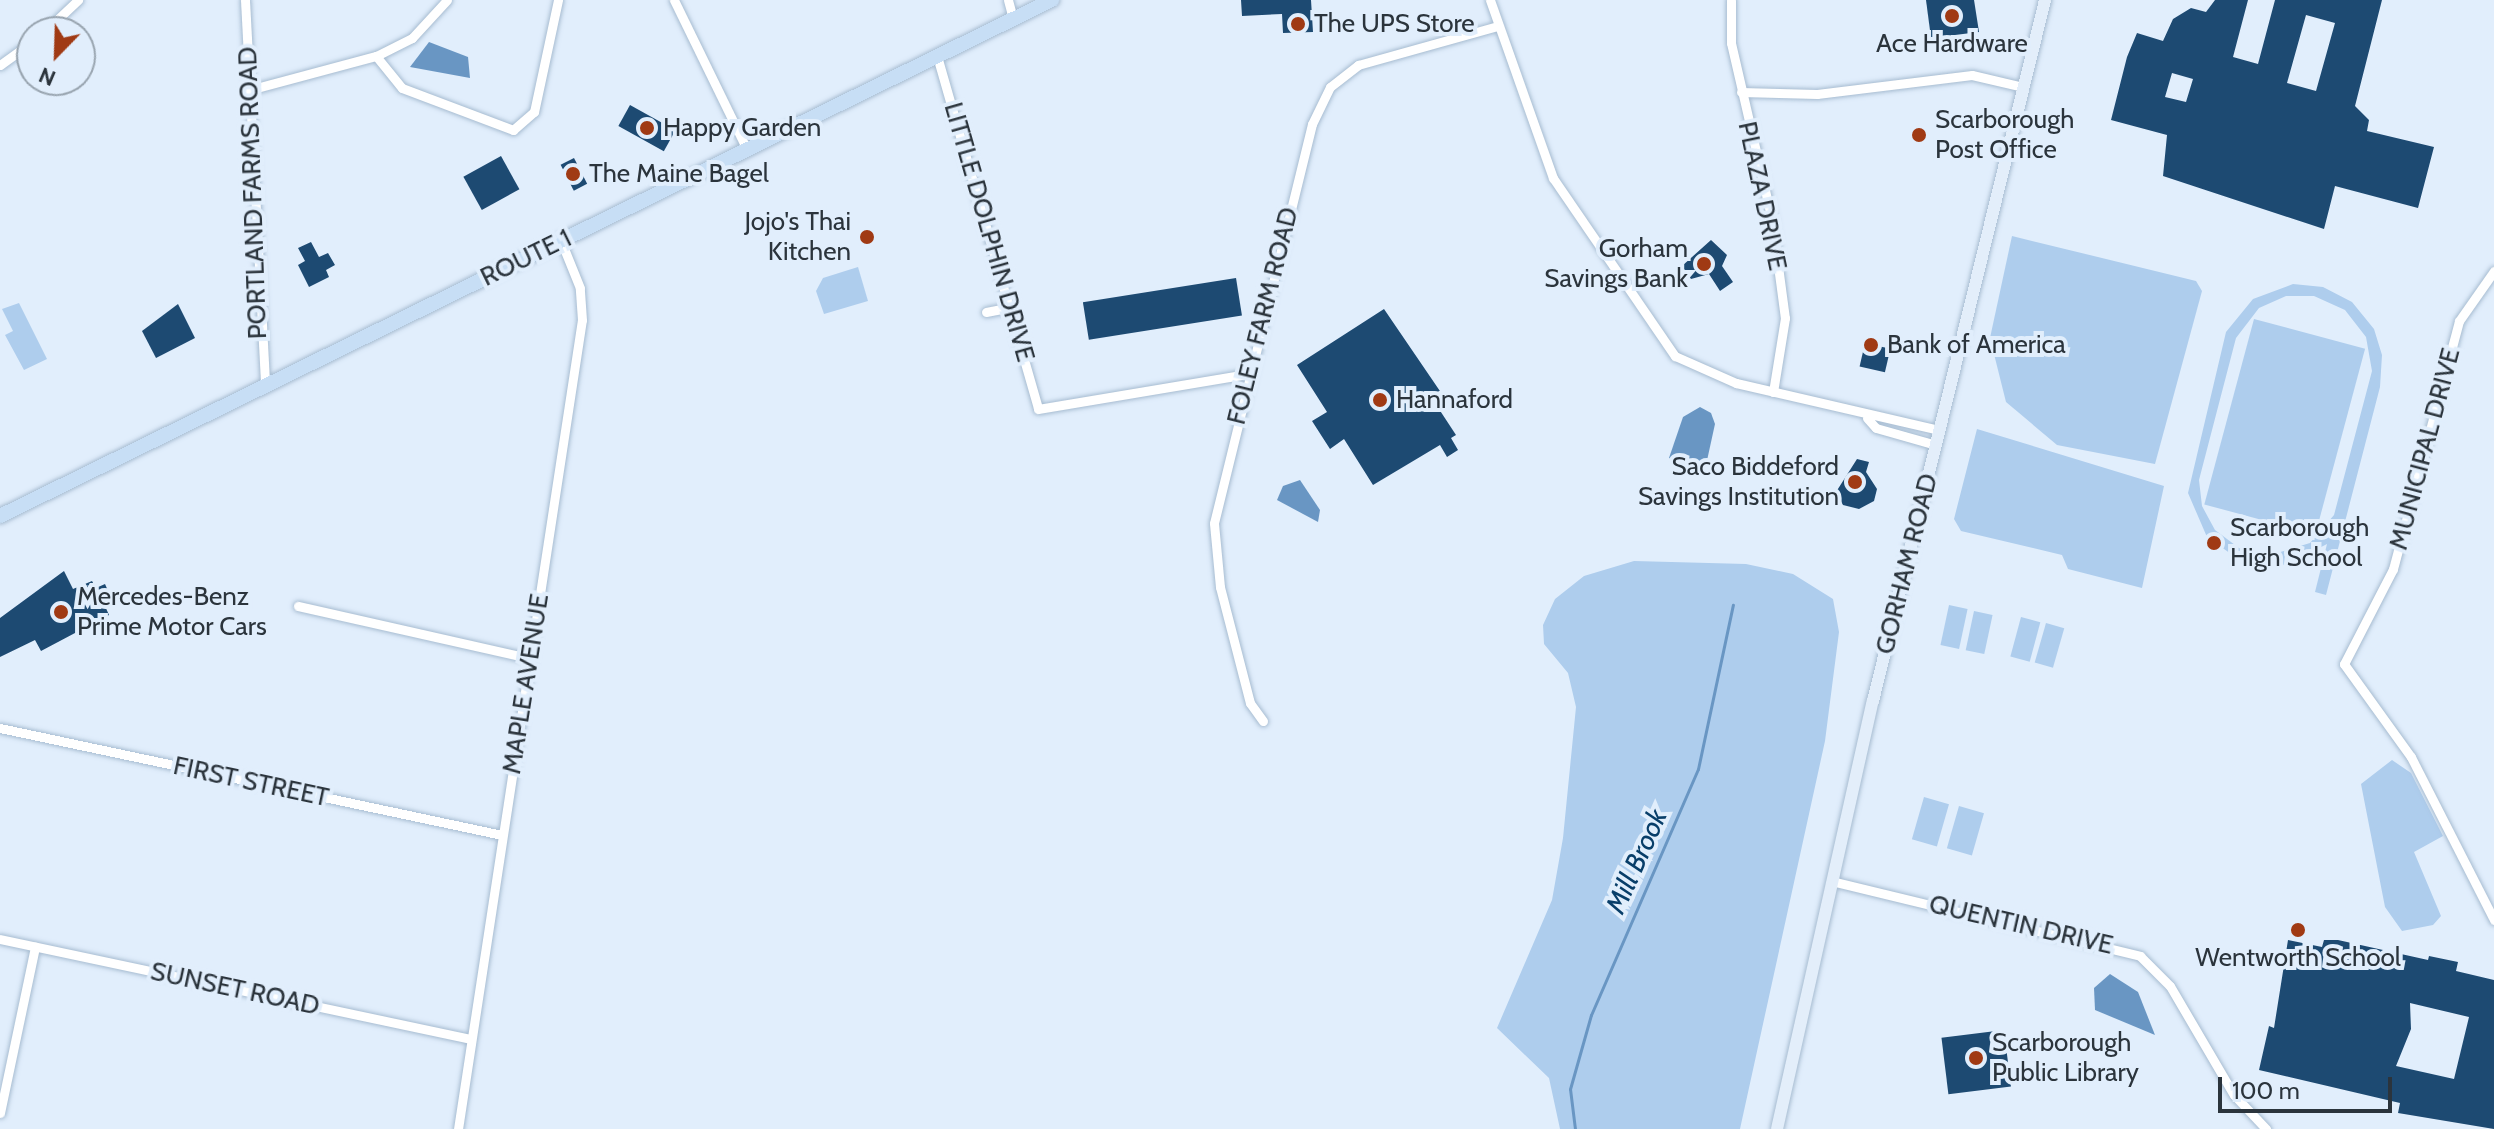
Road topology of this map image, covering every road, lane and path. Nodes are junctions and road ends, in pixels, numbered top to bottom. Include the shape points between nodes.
1 (78, 0) edge
2 (245, 0) edge
3 (447, 0) edge
4 (558, 0) edge
5 (674, 0) edge
6 (1008, 0) edge
7 (1052, 0) edge
8 (1490, 0) edge
9 (1731, 0) edge
10 (2045, 0) edge
11 (61, 16) edge
12 (1013, 19) junction
13 (1498, 26) junction
14 (376, 56) junction
15 (937, 56) junction
16 (2023, 87) junction
17 (249, 90) junction
18 (1741, 92) junction
19 (747, 150) junction
20 (561, 241) junction
21 (2494, 271) edge
22 (1011, 307) junction
23 (986, 312) dead end
24 (1247, 374) junction
25 (265, 386) junction
26 (1773, 392) junction
27 (1867, 418) junction
28 (1940, 430) junction
29 (1936, 445) junction
30 (0, 516) edge
31 (298, 606) dead end
32 (529, 658) junction
33 (1263, 721) dead end
34 (0, 728) edge
35 (502, 835) junction
36 (1831, 881) junction
37 (2494, 920) edge
38 (0, 939) edge
39 (35, 947) junction
40 (470, 1039) junction
41 (0, 1113) edge
42 (458, 1129) edge
43 (1777, 1129) edge
44 (2266, 1129) edge

1 - 11 street
2 - 17 street, PORTLAND FARMS ROAD
3 - 14 street via 412,38
4 - 14 street via 534,112 518,130 402,88
5 - 19 street
6 - 12 street
7 - 12 main road, ROUTE 1
8 - 13 street
9 - 18 street, PLAZA DRIVE via 1731,43
10 - 16 main road, GORHAM ROAD
12 - 15 main road, ROUTE 1
13 - 24 street, FOLEY FARM ROAD via 1367,62 1330,87 1308,137
13 - 26 street via 1553,178 1659,339 1698,369
14 - 17 street
15 - 19 main road, ROUTE 1
15 - 22 street, LITTLE DOLPHIN DRIVE
16 - 18 street via 1972,75 1817,94
16 - 28 main road, GORHAM ROAD
17 - 25 street, PORTLAND FARMS ROAD
18 - 26 street, PLAZA DRIVE via 1772,221 1785,318
19 - 20 main road, ROUTE 1
20 - 25 main road, ROUTE 1
20 - 32 street, MAPLE AVENUE via 580,288 582,320
21 - 37 street, MUNICIPAL DRIVE via 2459,321 2393,569 2344,664 2411,757
22 - 23 street
22 - 24 street, LITTLE DOLPHIN DRIVE via 1038,409
24 - 33 street, FOLEY FARM ROAD via 1213,543 1250,703
25 - 30 main road, ROUTE 1
26 - 27 street
27 - 28 street
27 - 29 street via 1876,428
28 - 29 main road, GORHAM ROAD
29 - 36 main road, GORHAM ROAD
31 - 32 street
32 - 35 street, MAPLE AVENUE
34 - 35 street, FIRST STREET
35 - 40 street, MAPLE AVENUE
36 - 43 main road, GORHAM ROAD
36 - 44 street, QUENTIN DRIVE via 2140,956 2170,986 2234,1095
38 - 39 street, SUNSET ROAD
39 - 40 street, SUNSET ROAD
39 - 41 street
40 - 42 street, MAPLE AVENUE

